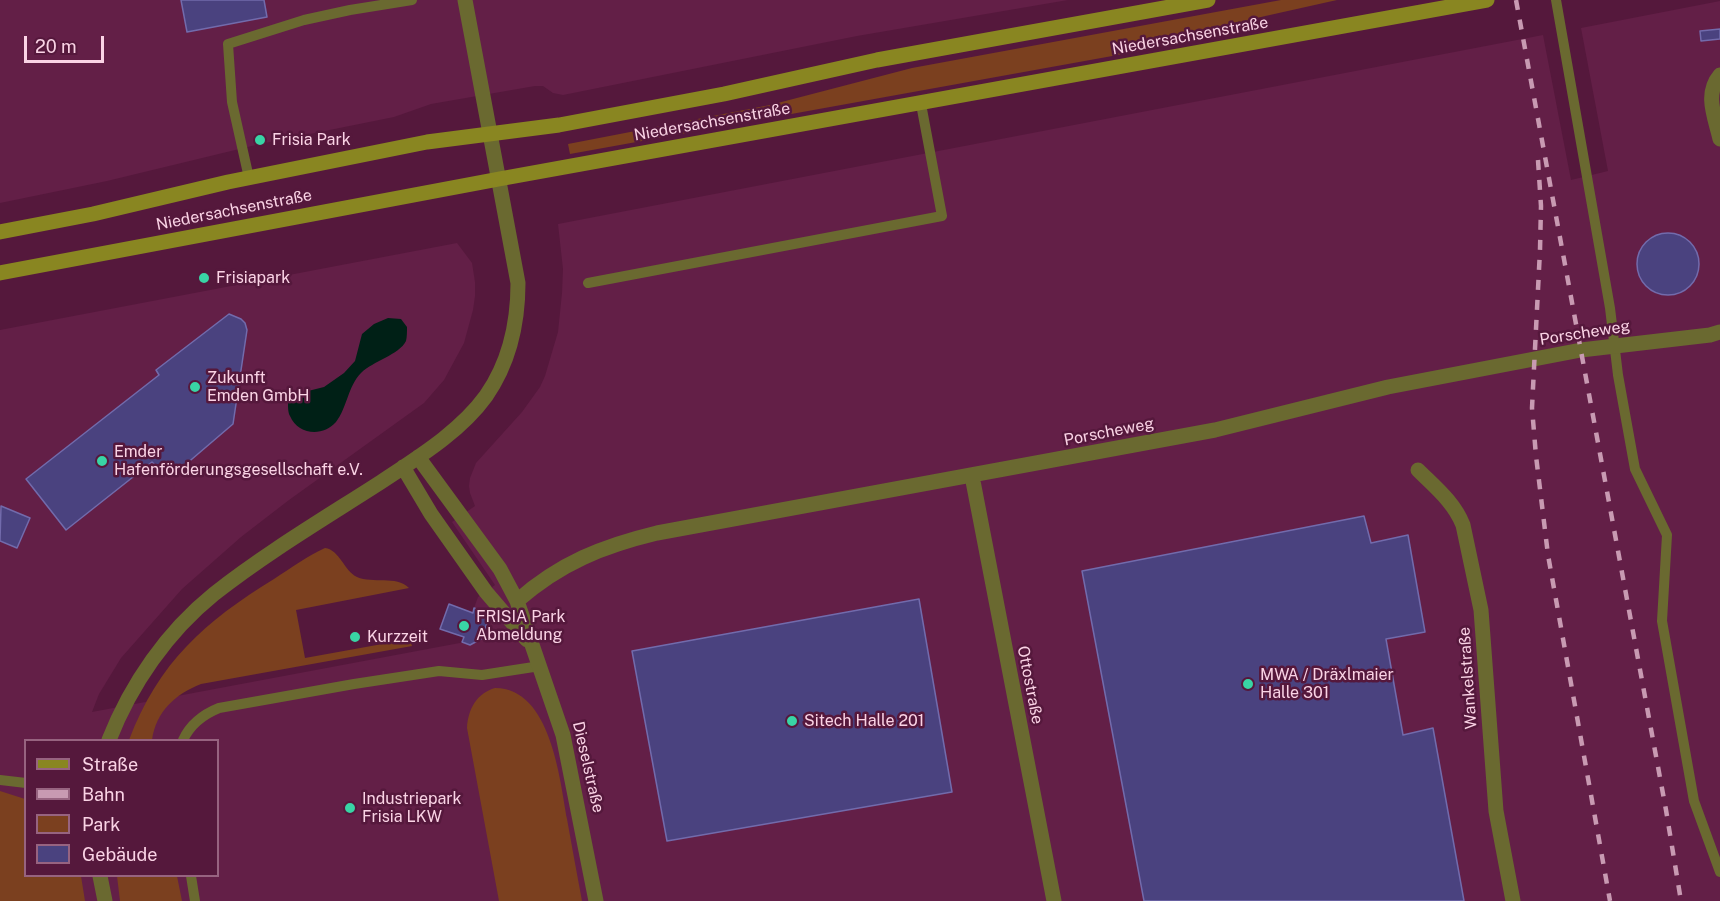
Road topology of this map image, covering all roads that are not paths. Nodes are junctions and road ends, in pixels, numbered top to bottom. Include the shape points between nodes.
1 (412, 0) edge
2 (465, 0) edge
3 (1208, 0) edge
4 (1487, 0) edge
5 (1556, 0) edge
6 (1430, 5) edge
7 (1720, 75) edge
8 (921, 104) junction
9 (490, 134) junction
10 (1720, 139) edge
11 (249, 178) junction
12 (499, 179) junction
13 (0, 232) edge
14 (0, 273) edge
15 (588, 283) dead end
16 (1720, 332) edge
17 (1614, 345) junction
18 (418, 457) junction
19 (403, 467) junction
20 (1418, 470) dead end
21 (972, 476) junction
22 (518, 601) junction
23 (531, 645) junction
24 (540, 666) junction
25 (110, 739) edge
26 (184, 739) edge
27 (0, 780) edge
28 (24, 783) edge
29 (1720, 872) edge
30 (100, 877) edge
31 (191, 877) edge
32 (105, 901) edge
33 (195, 901) edge
34 (597, 901) edge
35 (1054, 901) edge
36 (1513, 901) edge

1 - 11 lane via 304,20 228,44 232,102
2 - 9 street
3 - 9 main road, Niedersachsenstraße via 877,60 559,125
4 - 6 main road, Niedersachsenstraße
5 - 17 lane
6 - 8 main road, Niedersachsenstraße
7 - 10 street via 1711,95
8 - 12 main road, Niedersachsenstraße
8 - 15 lane via 942,216
9 - 11 main road, Niedersachsenstraße via 426,142
9 - 12 street
11 - 13 main road, Niedersachsenstraße
12 - 14 main road, Niedersachsenstraße
12 - 18 street via 518,283 510,343 486,396 459,425
16 - 17 street, Porscheweg
17 - 21 street, Porscheweg via 1409,383 1215,430
17 - 29 lane via 1635,469 1667,536 1662,621 1694,801
18 - 19 street
18 - 22 street, Dieselstraße via 500,569
19 - 23 street, Dieselstraße via 486,592
19 - 25 street via 233,581 192,615 150,662
20 - 36 street, Wankelstraße via 1458,511 1463,525 1481,610 1496,811
21 - 22 street, Porscheweg via 625,540 578,559
21 - 35 street, Ottostraße
22 - 23 street, Dieselstraße
23 - 24 street, Dieselstraße
24 - 26 lane via 482,675 439,672 219,708 193,725
24 - 34 street, Dieselstraße via 570,762
27 - 28 lane
30 - 32 street
31 - 33 lane

